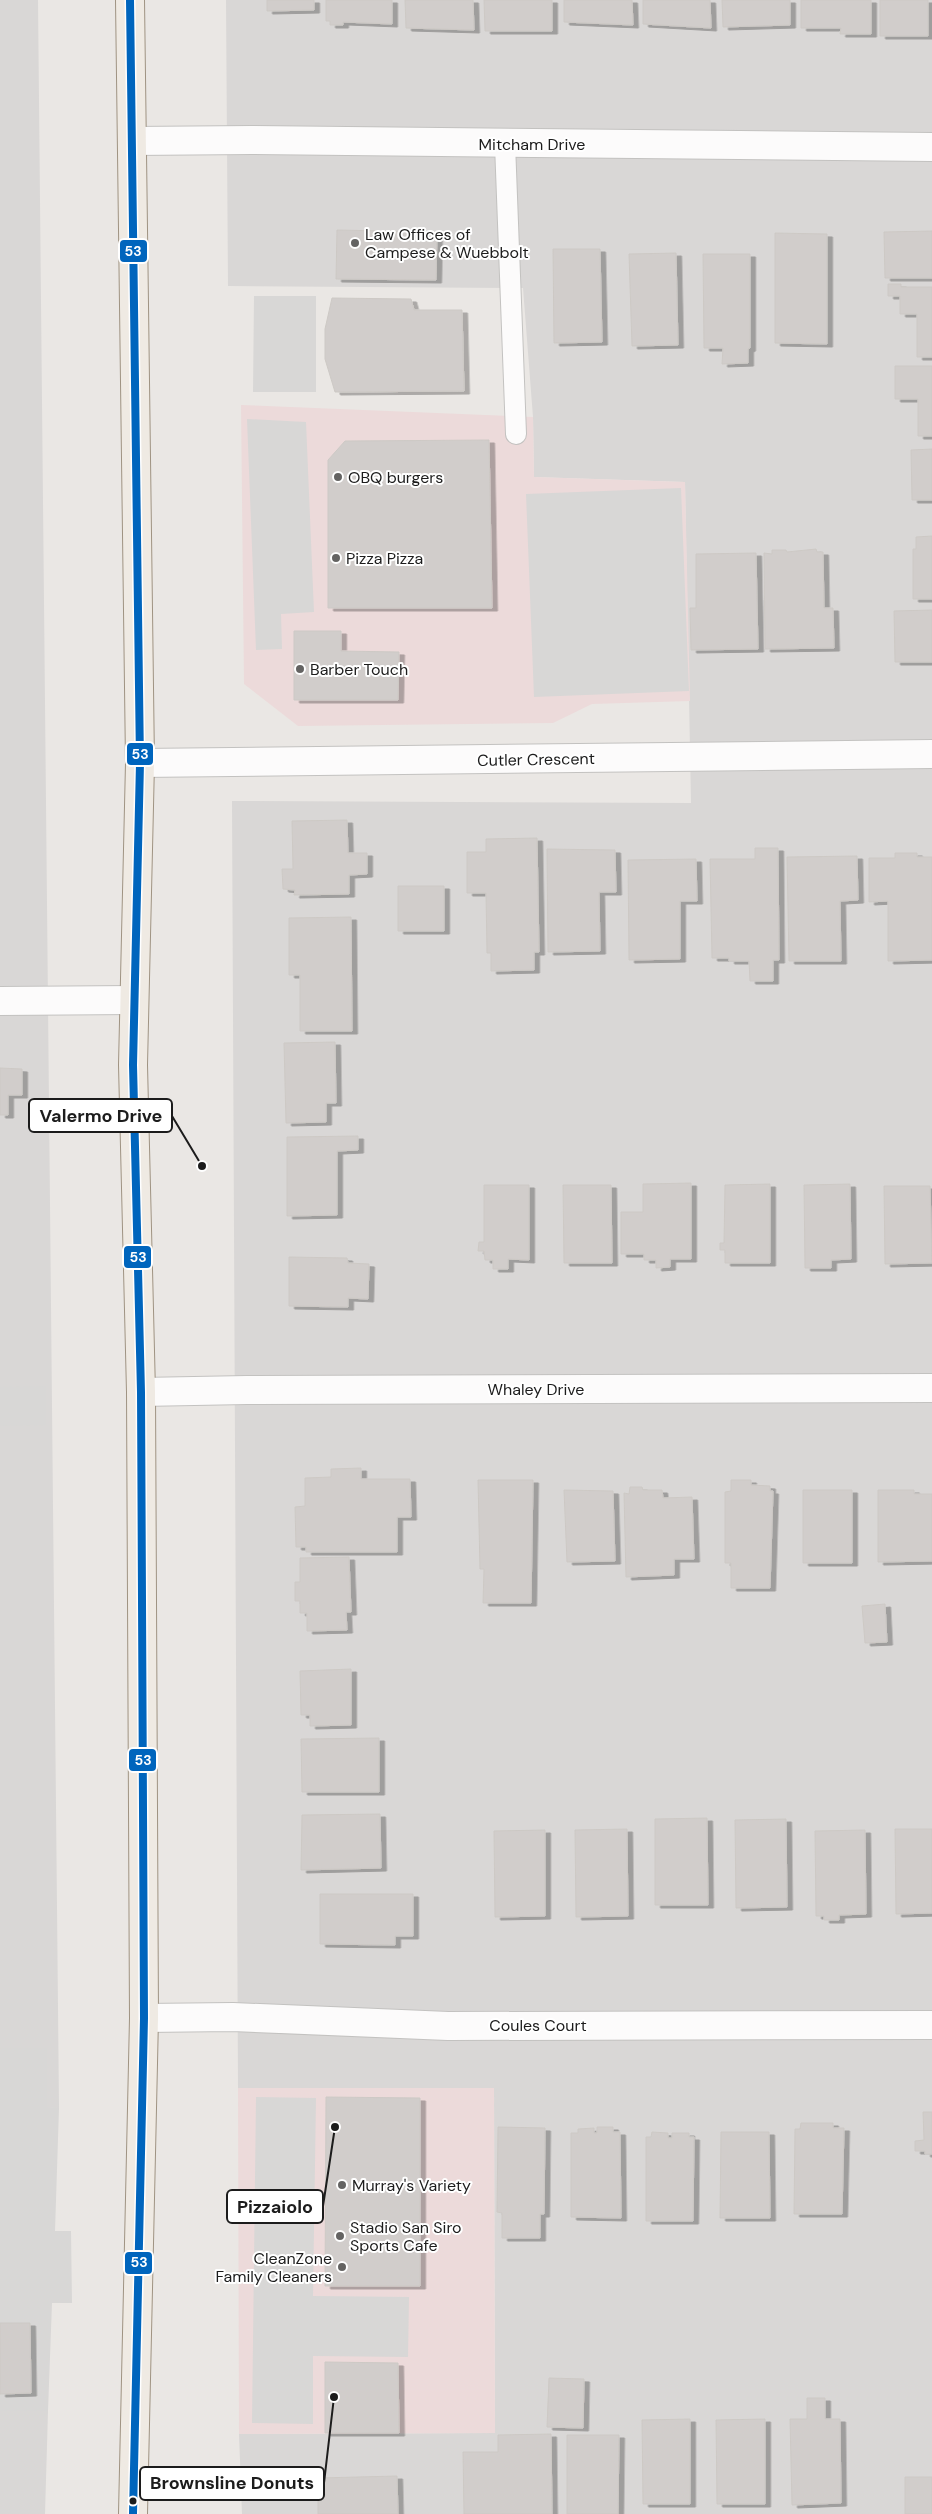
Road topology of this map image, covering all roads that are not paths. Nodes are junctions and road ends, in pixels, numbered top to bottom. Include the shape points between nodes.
1 (130, 0) edge
2 (132, 141) junction
3 (505, 144) junction
4 (932, 147) edge
5 (516, 434) dead end
6 (932, 754) edge
7 (140, 763) junction
8 (134, 1000) junction
9 (0, 1001) edge
10 (932, 1388) edge
11 (141, 1392) junction
12 (144, 2018) junction
13 (932, 2025) edge
14 (133, 2514) edge

1 - 2 main road
2 - 3 street, Mitcham Drive
2 - 7 main road
3 - 4 street, Mitcham Drive
3 - 5 lane
6 - 7 street, Cutler Crescent
7 - 8 main road
8 - 9 street
8 - 11 main road
10 - 11 street, Whaley Drive
11 - 12 main road
12 - 13 street, Coules Court via 233,2017 448,2026
12 - 14 main road

